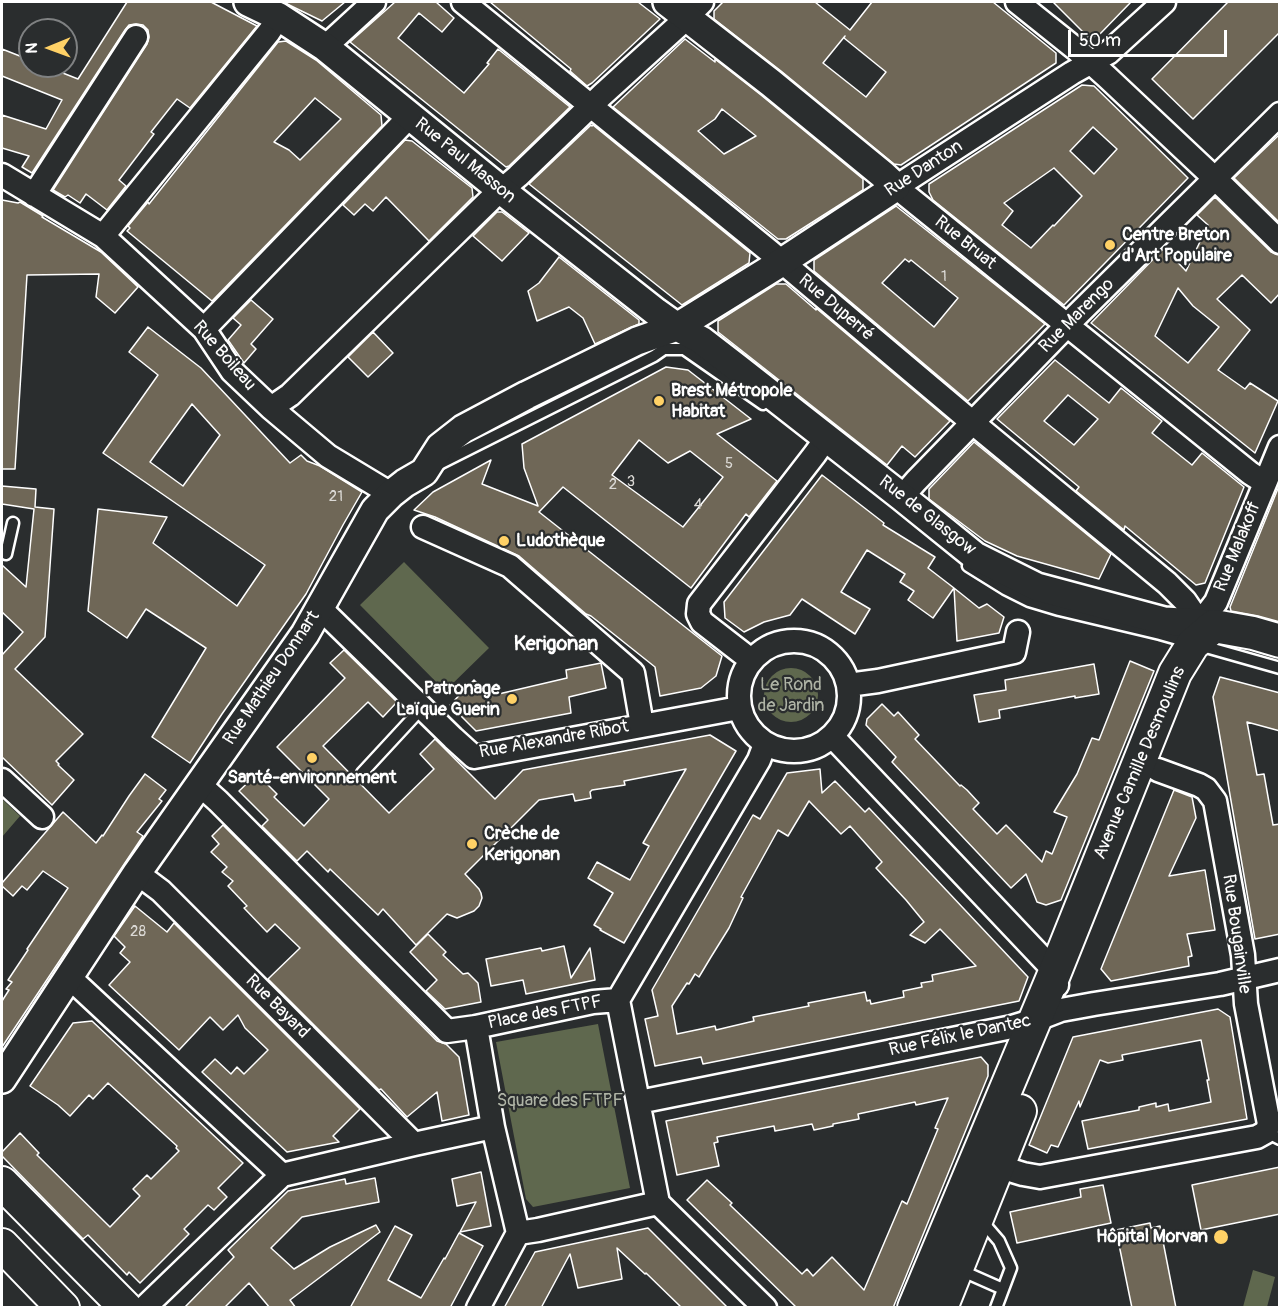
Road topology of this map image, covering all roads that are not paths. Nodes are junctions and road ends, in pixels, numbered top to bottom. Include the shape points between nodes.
1 (249, 2) edge
2 (374, 2) edge
3 (463, 2) edge
4 (1017, 2) edge
5 (1164, 2) edge
6 (685, 6) edge
7 (279, 17) junction
8 (136, 37) dead end
9 (325, 47) junction
10 (1091, 63) junction
11 (590, 106) junction
12 (1280, 114) edge
13 (410, 116) junction
14 (2, 175) edge
15 (1214, 178) junction
16 (896, 186) junction
17 (501, 190) junction
18 (34, 195) junction
19 (103, 237) junction
20 (1280, 242) edge
21 (782, 262) junction
22 (1068, 325) junction
23 (677, 327) junction
24 (204, 329) junction
25 (271, 408) junction
26 (773, 412) dead end
27 (974, 423) junction
28 (800, 431) dead end
29 (824, 442) junction
30 (1280, 447) edge
31 (424, 472) junction
32 (864, 481) dead end
33 (1264, 482) junction
34 (391, 494) junction
35 (902, 496) junction
36 (13, 523) dead end
37 (423, 527) dead end
38 (2, 551) edge
39 (964, 562) dead end
40 (320, 608) junction
41 (1202, 631) junction
42 (1018, 632) dead end
43 (1280, 641) edge
44 (752, 660) junction
45 (1280, 668) edge
46 (848, 685) junction
47 (423, 707) junction
48 (739, 708) junction
49 (642, 725) junction
50 (832, 736) junction
51 (765, 744) junction
52 (1158, 770) junction
53 (363, 773) dead end
54 (2, 780) edge
55 (199, 784) junction
56 (42, 817) dead end
57 (137, 873) junction
58 (1280, 970) edge
59 (1055, 972) junction
60 (69, 977) junction
61 (1244, 979) junction
62 (618, 1000) junction
63 (1048, 1016) junction
64 (476, 1027) junction
65 (2, 1079) edge
66 (639, 1102) junction
67 (494, 1127) junction
68 (1273, 1136) edge
69 (414, 1144) junction
70 (987, 1163) junction
71 (282, 1175) junction
72 (2, 1183) edge
73 (658, 1203) junction
74 (978, 1216) junction
75 (518, 1233) junction
76 (2, 1245) edge
77 (946, 1262) junction
78 (1003, 1289) junction
79 (63, 1308) edge
80 (126, 1308) edge
81 (144, 1308) edge
82 (478, 1308) edge
83 (765, 1308) edge
84 (914, 1308) edge
85 (941, 1308) edge
86 (996, 1308) edge

1 - 7 street, Rue Paul Masson
2 - 9 street
3 - 11 street, Rue Duperré
4 - 10 street
5 - 10 street, Rue Danton via 1108,53
6 - 11 street
6 - 16 street, Rue Bruat
7 - 9 street, Rue Paul Masson
7 - 19 street
8 - 18 street
9 - 13 street, Rue Paul Masson
10 - 15 street
10 - 16 street, Rue Danton
11 - 17 street
11 - 21 street, Rue Duperré
12 - 15 street, Rue Marengo
13 - 17 street, Rue Paul Masson
13 - 24 street
14 - 18 street, Rue Boileau
15 - 20 street
15 - 22 street, Rue Marengo
16 - 21 street, Rue Danton
16 - 22 street, Rue Bruat
17 - 23 street, Rue Paul Masson
17 - 25 street via 290,395
18 - 19 street, Rue Boileau
19 - 24 street, Rue Boileau
21 - 23 street, Rue Danton
21 - 27 street, Rue Duperré
22 - 27 street, Rue Marengo
22 - 33 street, Rue Bruat
23 - 29 street, Rue de Glasgow via 704,342
23 - 31 street, Rue Mathieu Donnart via 637,341 463,429 440,447
24 - 25 street, Rue Boileau via 232,371
25 - 34 street, Rue Boileau via 328,456
26 - 31 lane via 684,349 664,349
27 - 35 street, Rue Marengo
27 - 41 street, Rue Duperré via 1167,583 1185,601
28 - 29 lane
29 - 32 lane
29 - 35 street, Rue de Glasgow
29 - 44 street via 699,604 702,622
30 - 33 street, Rue Malakoff
31 - 34 street, Rue Mathieu Donnart
33 - 41 street, Rue Malakoff
34 - 40 street, Rue Mathieu Donnart via 375,510
35 - 41 street, Rue de Glasgow via 975,556 1037,587
36 - 38 lane via 6,554
37 - 49 street via 510,566 633,673
39 - 41 lane via 1005,590 1059,610 1160,634
40 - 47 street, Rue Alexandre Ribot
40 - 55 street, Rue Mathieu Donnart via 306,634
41 - 43 main road, Rue de Glasgow via 1253,633
41 - 45 lane, Rue de Glasgow via 1247,657
41 - 52 main road, Avenue Camille Desmoulins via 1194,680
41 - 59 main road, Avenue Camille Desmoulins via 1174,673
42 - 46 street via 1014,652
44 - 46 street via 781,642 816,645 831,655
44 - 48 street via 742,675
46 - 50 street via 849,704 843,722
47 - 49 street, Rue Alexandre Ribot via 474,757
47 - 53 lane
48 - 49 street, Rue Alexandre Ribot
48 - 51 street via 753,735
50 - 51 street via 818,747 800,752 782,751
50 - 59 street
51 - 62 street
52 - 61 street, Rue Bougainville via 1198,784 1215,801
52 - 63 main road, Avenue Camille Desmoulins
54 - 56 street
55 - 57 street, Rue Mathieu Donnart
55 - 64 street via 447,1031
57 - 60 street, Rue Mathieu Donnart
57 - 69 street, Rue Bayard via 161,891
58 - 61 street, Rue Félix le Dantec
59 - 63 main road, Avenue Camille Desmoulins
60 - 65 street, Rue Mathieu Donnart
60 - 71 street
61 - 63 street, Rue Félix le Dantec
61 - 68 street, Rue Bougainville
62 - 64 street, Place des FTPF
62 - 66 street, Place des FTPF
63 - 66 street, Rue Félix le Dantec via 1012,1027
63 - 70 main road, Avenue Camille Desmoulins
64 - 67 street, Place des FTPF
66 - 73 street, Place des FTPF
67 - 69 street
67 - 75 street, Place des FTPF
68 - 70 street via 1040,1177
69 - 71 street
70 - 74 main road, Avenue Camille Desmoulins
70 - 77 main road, Avenue Camille Desmoulins
71 - 81 street
72 - 80 main road
73 - 75 street
73 - 83 street
74 - 77 main road, Avenue Camille Desmoulins
74 - 78 lane via 999,1241 1011,1268
75 - 82 street
76 - 79 main road
77 - 78 lane
77 - 84 main road, Avenue Camille Desmoulins
77 - 85 main road, Avenue Camille Desmoulins
78 - 86 lane

